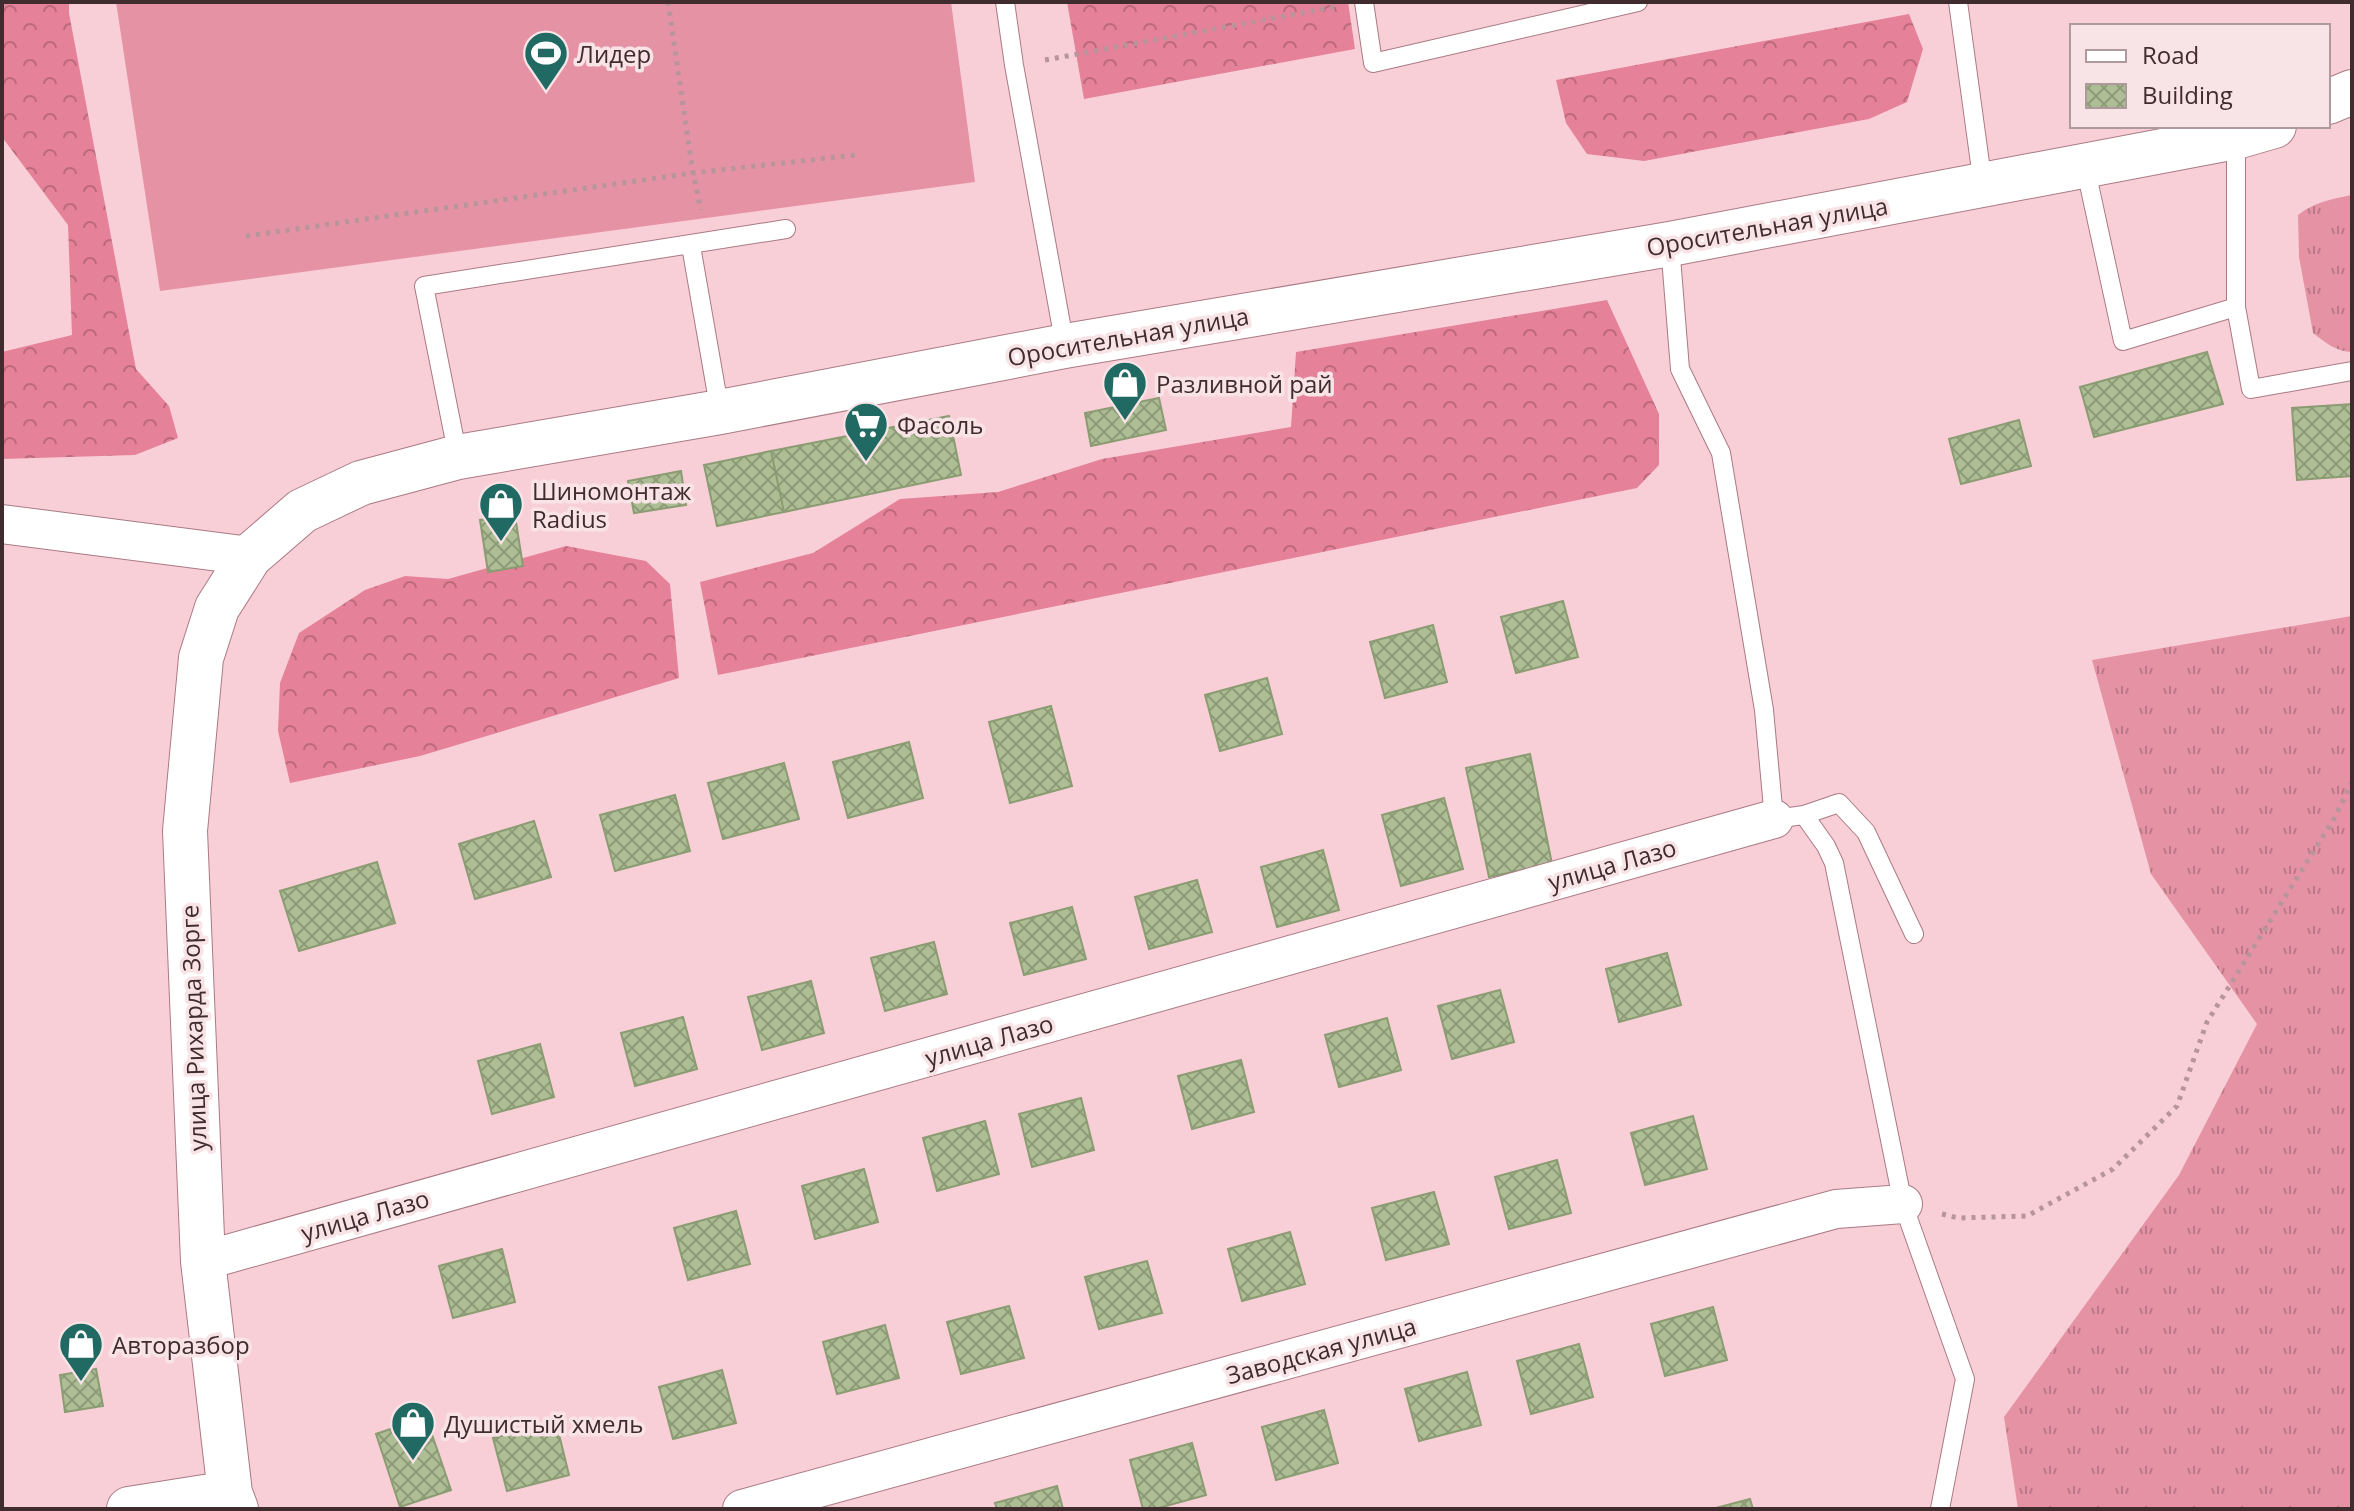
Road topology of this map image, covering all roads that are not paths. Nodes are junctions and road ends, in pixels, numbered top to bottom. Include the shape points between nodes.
1 (1005, 2) edge
2 (1364, 2) edge
3 (1638, 2) edge
4 (1958, 2) edge
5 (2352, 92) edge
6 (2330, 101) edge
7 (2255, 131) edge
8 (2085, 166) junction
9 (1983, 186) junction
10 (786, 229) dead end
11 (699, 244) junction
12 (1670, 244) junction
13 (2236, 307) junction
14 (1065, 346) junction
15 (2352, 371) edge
16 (720, 412) junction
17 (458, 457) junction
18 (2, 524) edge
19 (250, 556) junction
20 (1789, 817) junction
21 (1914, 934) dead end
22 (1903, 1204) junction
23 (203, 1261) junction
24 (233, 1501) edge
25 (129, 1509) edge
26 (742, 1509) edge
27 (1940, 1509) edge

1 - 14 lane
2 - 3 lane via 1373,63
4 - 9 lane
5 - 6 main road
7 - 8 main road, Оросительная улица
7 - 13 lane
8 - 9 main road, Оросительная улица
8 - 13 lane via 2123,341
9 - 12 main road, Оросительная улица
10 - 11 lane
11 - 16 lane
11 - 17 lane via 424,286
12 - 14 main road, Оросительная улица
12 - 20 lane via 1680,369 1721,453 1764,710
13 - 15 lane via 2251,389
14 - 16 main road, Оросительная улица
16 - 17 main road, Оросительная улица
17 - 19 main road, Оросительная улица via 361,483 325,500 302,511
18 - 19 street
19 - 23 main road, улица Рихарда Зорге via 217,608 201,658 185,831
20 - 21 lane via 1839,803 1866,832
20 - 22 lane via 1826,846 1834,863
20 - 23 street, улица Лазо
22 - 26 street, Заводская улица via 1836,1209
22 - 27 lane via 1965,1379
23 - 24 main road, улица Рихарда Зорге
24 - 25 main road

